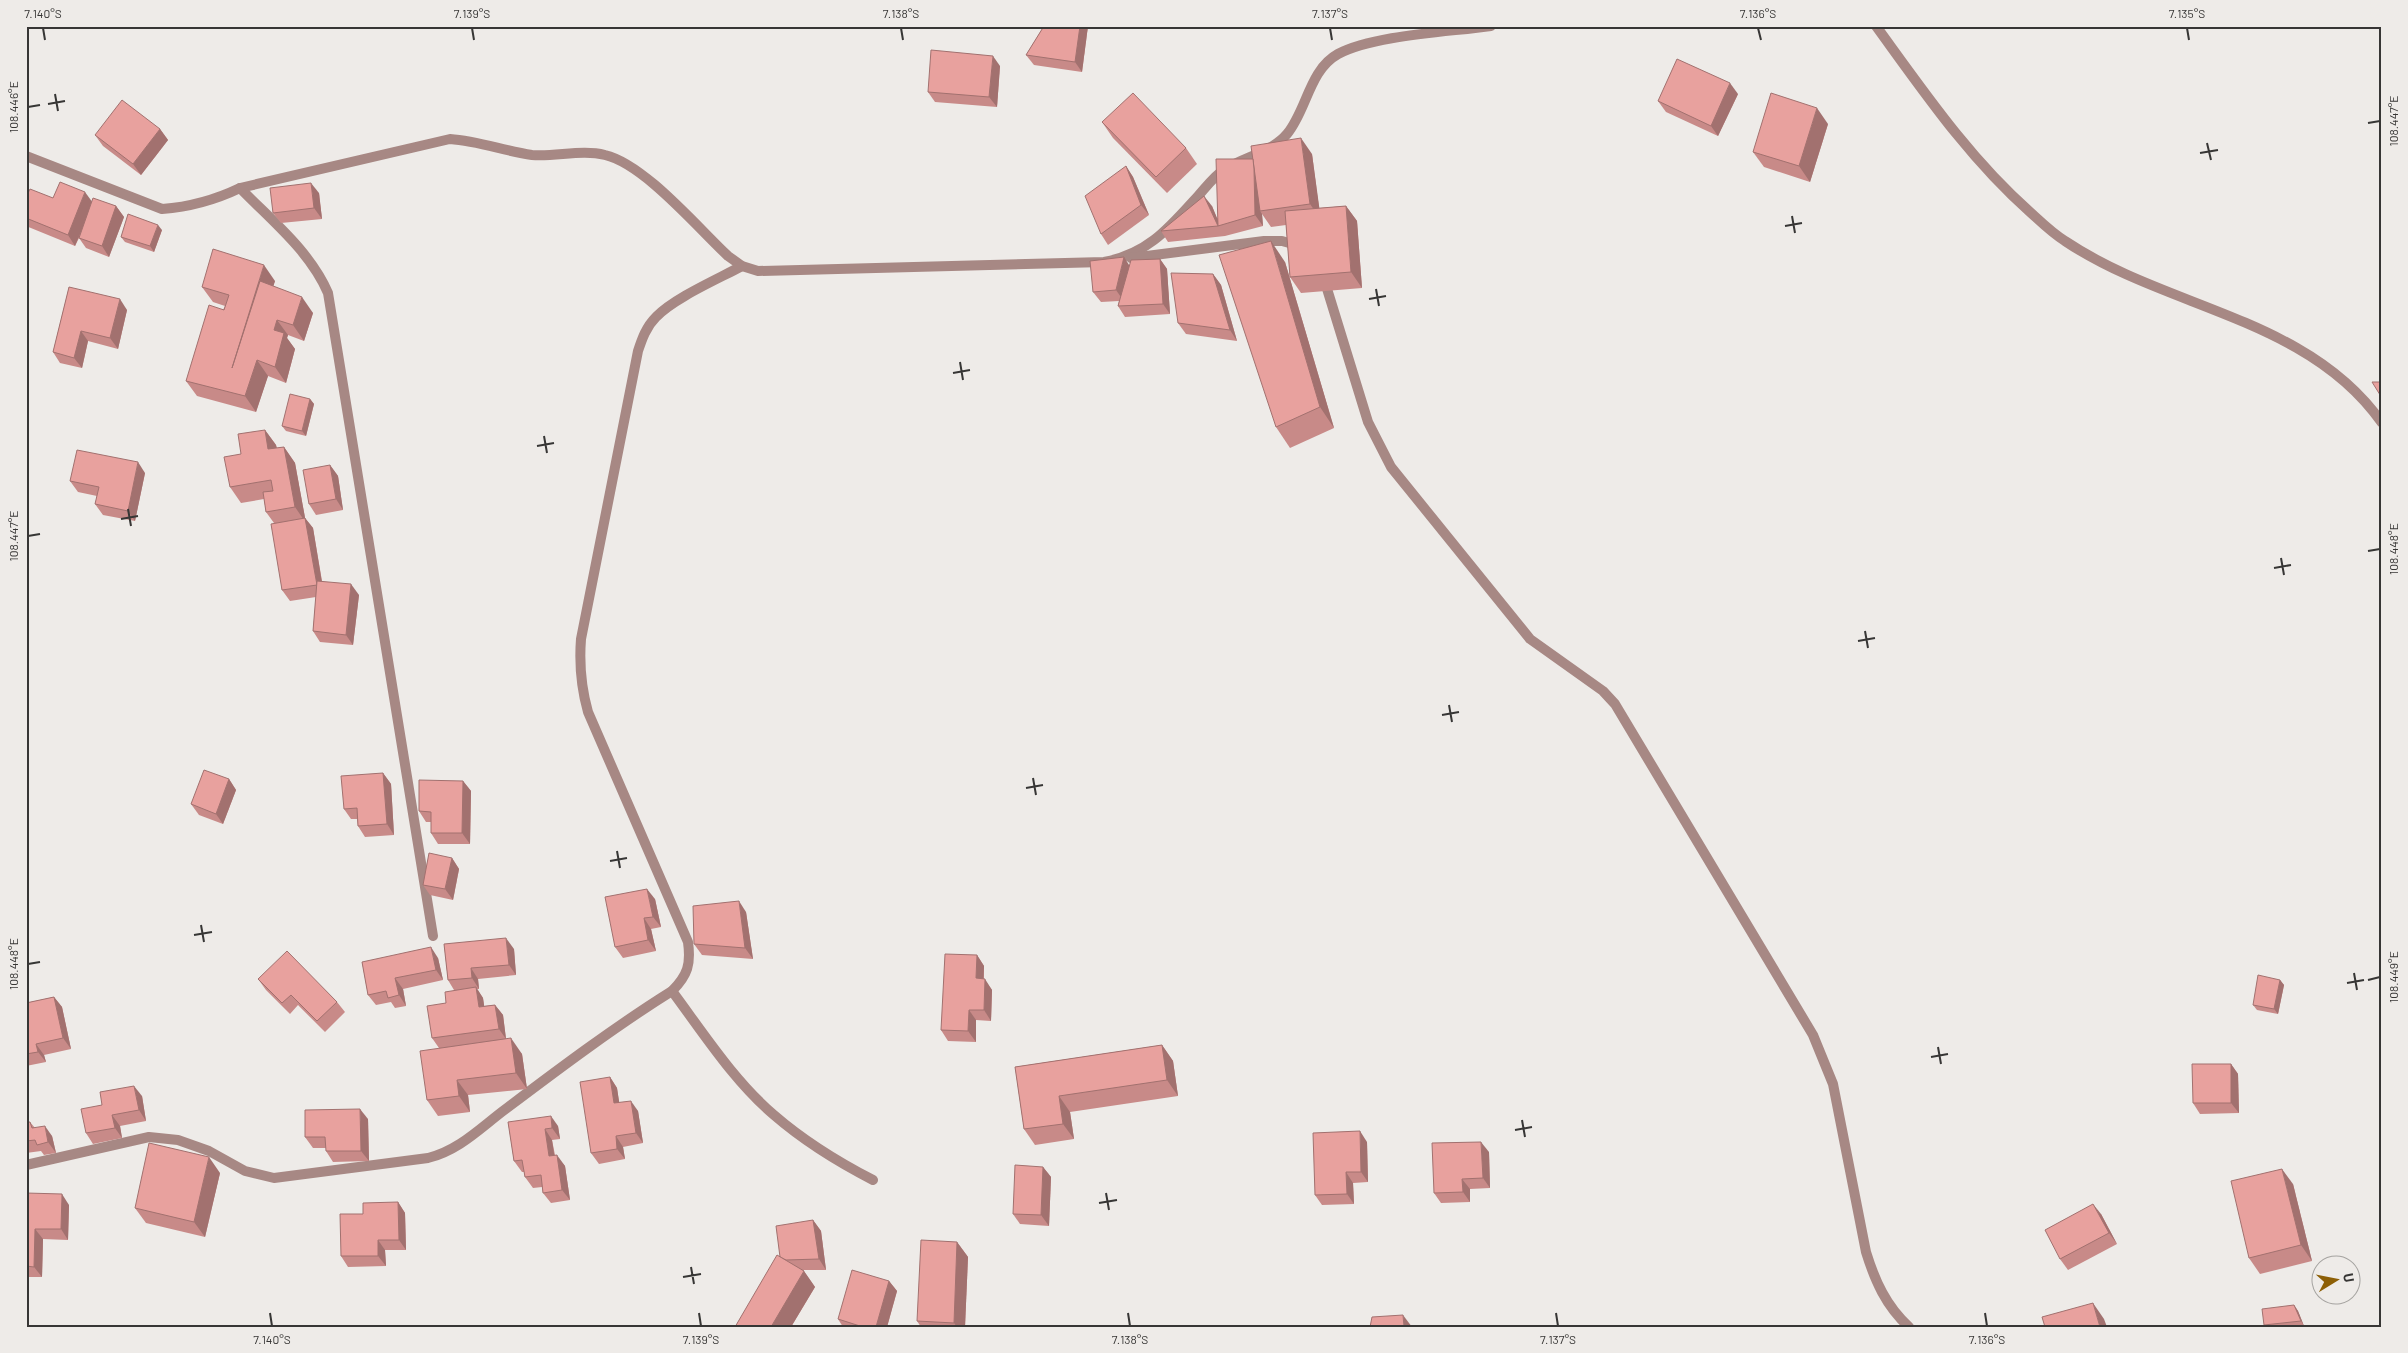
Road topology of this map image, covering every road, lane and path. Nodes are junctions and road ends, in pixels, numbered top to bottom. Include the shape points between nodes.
1 (1491, 26) edge
2 (1876, 26) edge
3 (26, 156) edge
4 (240, 188) junction
5 (1310, 254) edge
6 (1120, 259) junction
7 (742, 266) junction
8 (1320, 269) edge
9 (2382, 423) edge
10 (433, 936) dead end
11 (672, 991) junction
12 (26, 1165) edge
13 (873, 1180) dead end
14 (1909, 1327) edge

1 - 6 street via 1379,41 1337,55 1318,75 1288,133 1279,142 1224,170 1168,229 1138,252
2 - 9 street via 1976,160 2064,241 2110,268 2246,322 2288,344 2350,385
3 - 4 street via 162,209 181,208
4 - 7 street via 450,139 475,141 540,156 604,154 625,162 645,176
4 - 10 street via 308,257 328,293
5 - 6 street via 1298,244 1282,240
6 - 7 street via 1086,263 779,272
7 - 11 street via 669,307 645,332 636,361 581,639 581,689 588,712 688,942 689,968
8 - 14 street via 1368,422 1391,467 1530,639 1603,691 1615,704 1813,1035 1833,1084 1866,1252 1874,1276 1894,1313
11 - 12 street via 445,1154 274,1178 245,1171 209,1151 178,1140 149,1138
11 - 13 street via 730,1069 774,1115 839,1163

